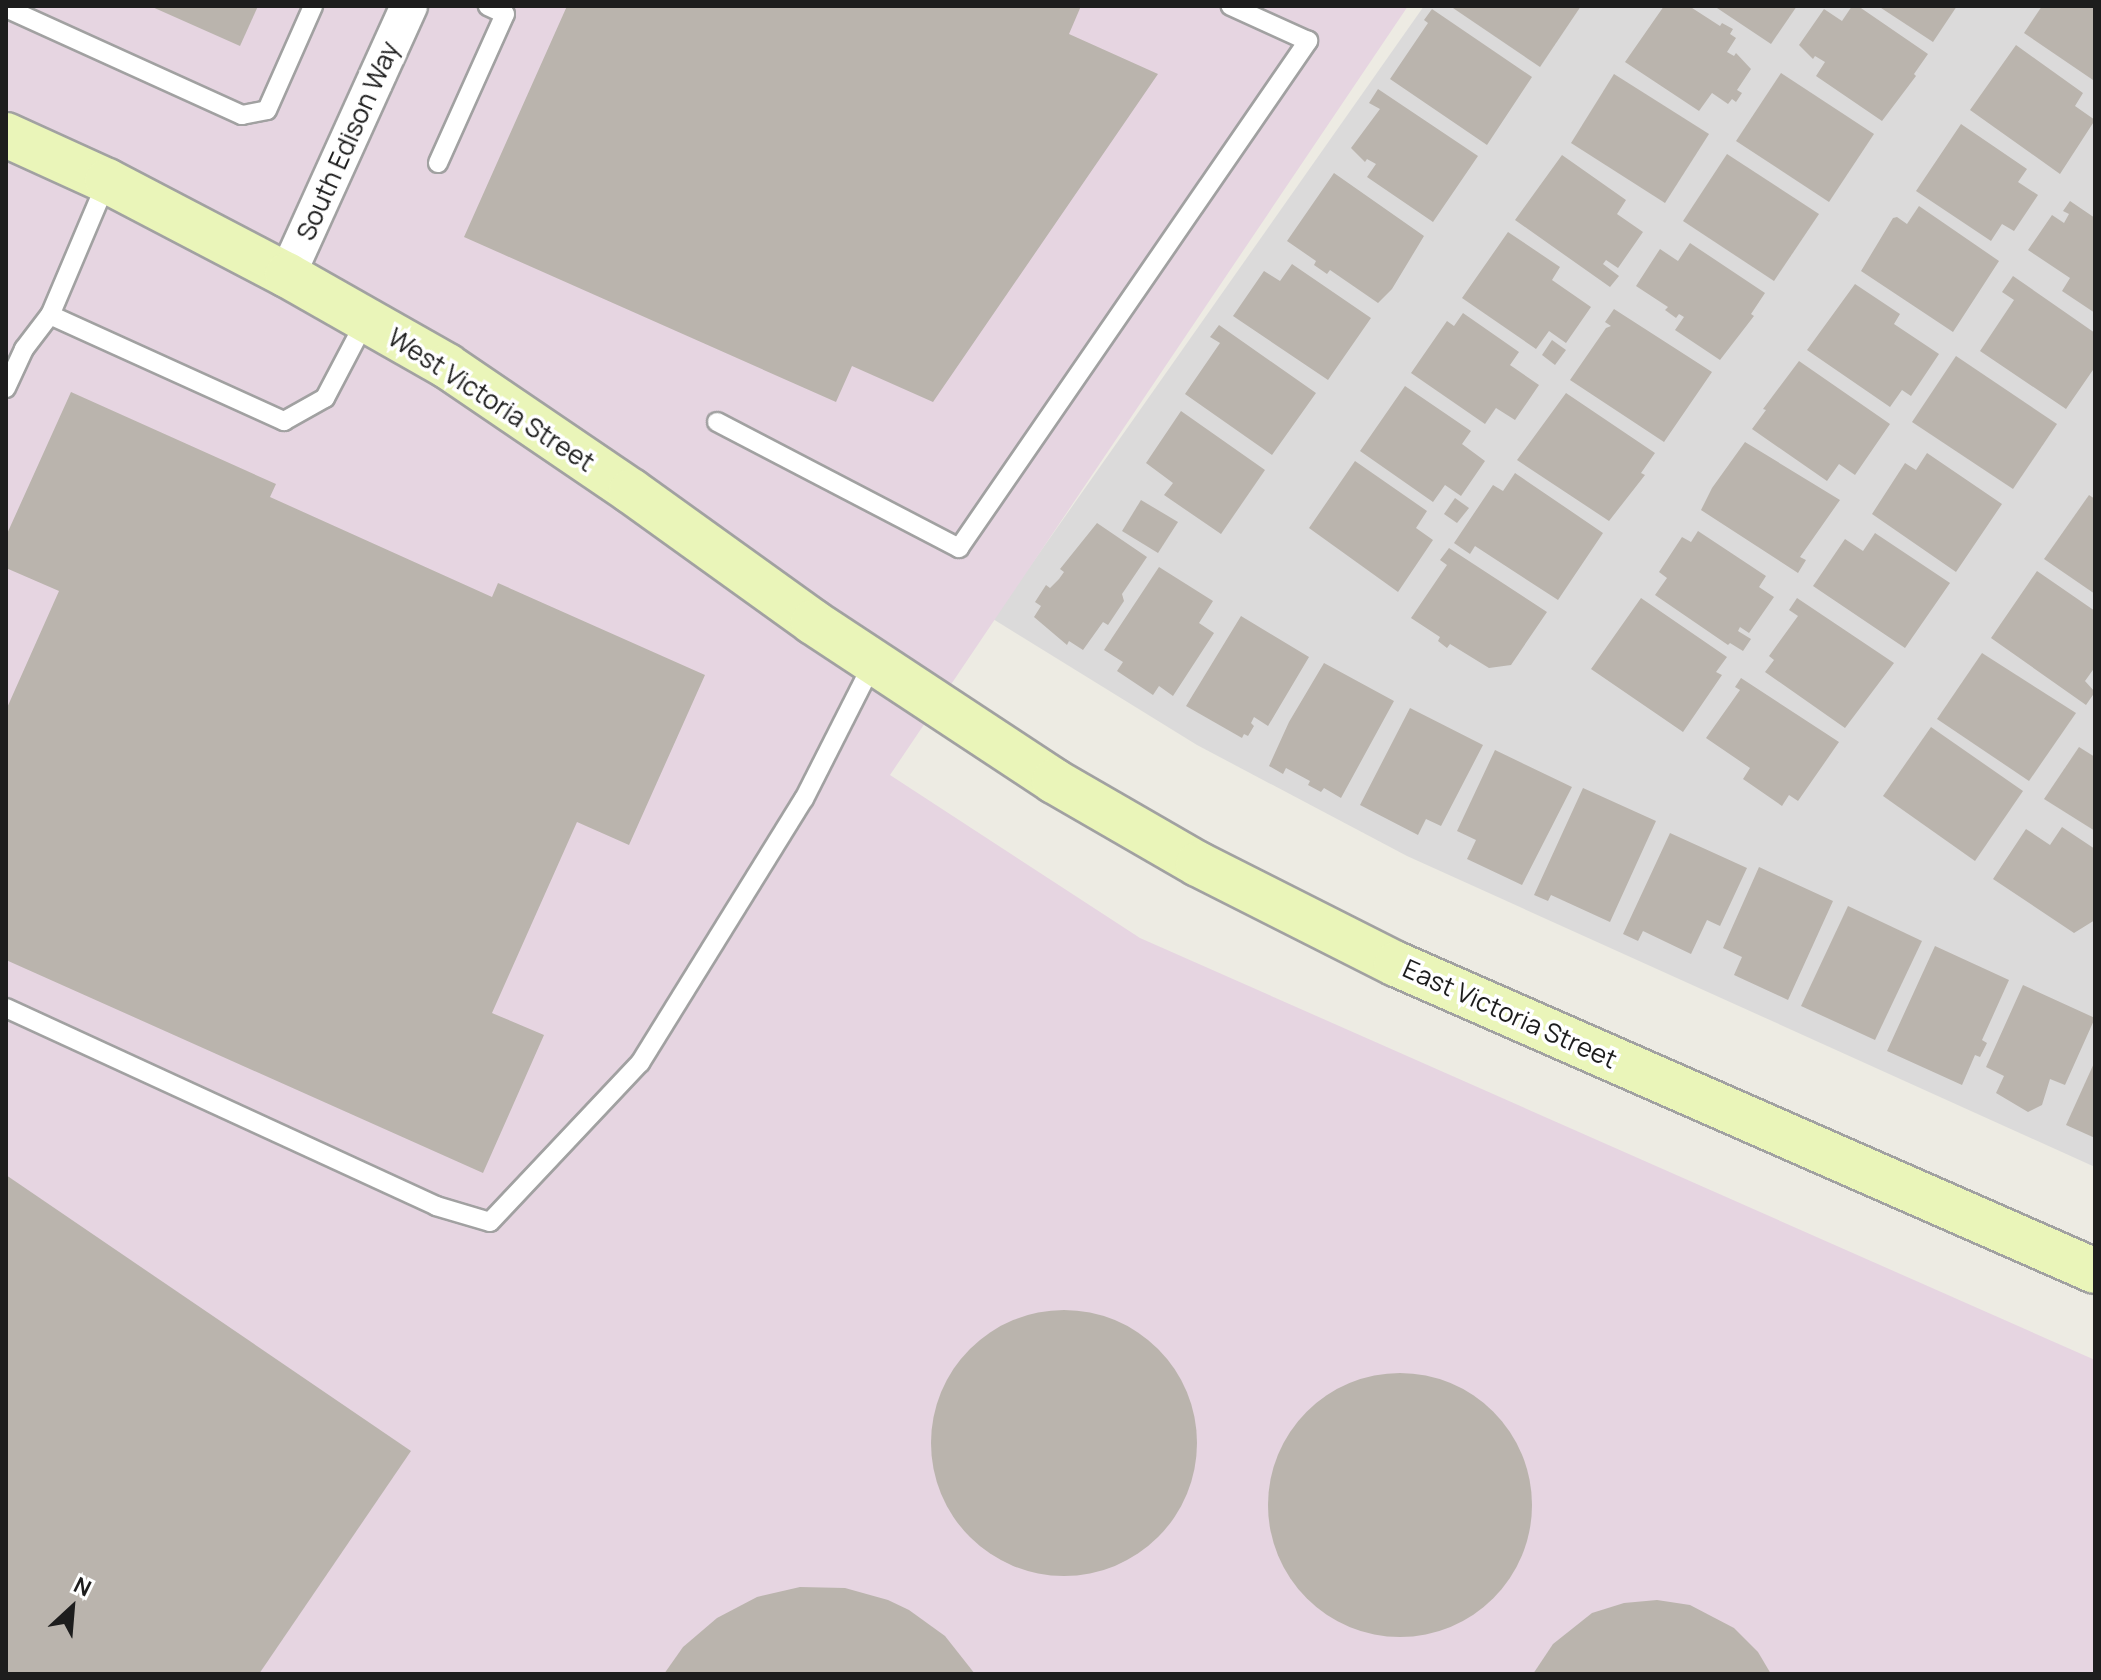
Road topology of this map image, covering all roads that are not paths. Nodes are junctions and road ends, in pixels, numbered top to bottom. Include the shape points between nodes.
1 (313, 6) edge
2 (409, 6) edge
3 (488, 6) edge
4 (1231, 6) edge
5 (6, 8) edge
6 (6, 135) edge
7 (438, 163) dead end
8 (107, 181) junction
9 (287, 275) junction
10 (50, 315) junction
11 (366, 320) junction
12 (6, 388) edge
13 (717, 422) dead end
14 (874, 661) junction
15 (950, 711) joint
16 (6, 1008) edge
17 (2095, 1271) edge

1 - 5 lane via 267,110 242,115
2 - 9 street, South Edison Way
3 - 7 lane via 505,14
4 - 13 lane via 1308,41 959,548
6 - 8 street, West Victoria Street
8 - 9 street, West Victoria Street
8 - 10 lane
9 - 11 street, West Victoria Street
10 - 11 lane via 284,421 325,398
10 - 12 lane via 24,349
11 - 14 street, West Victoria Street via 447,366
14 - 15 street, West Victoria Street
14 - 16 lane via 804,799 640,1063 490,1222 436,1206
15 - 17 street, East Victoria Street via 1054,781 1198,864 1396,964

